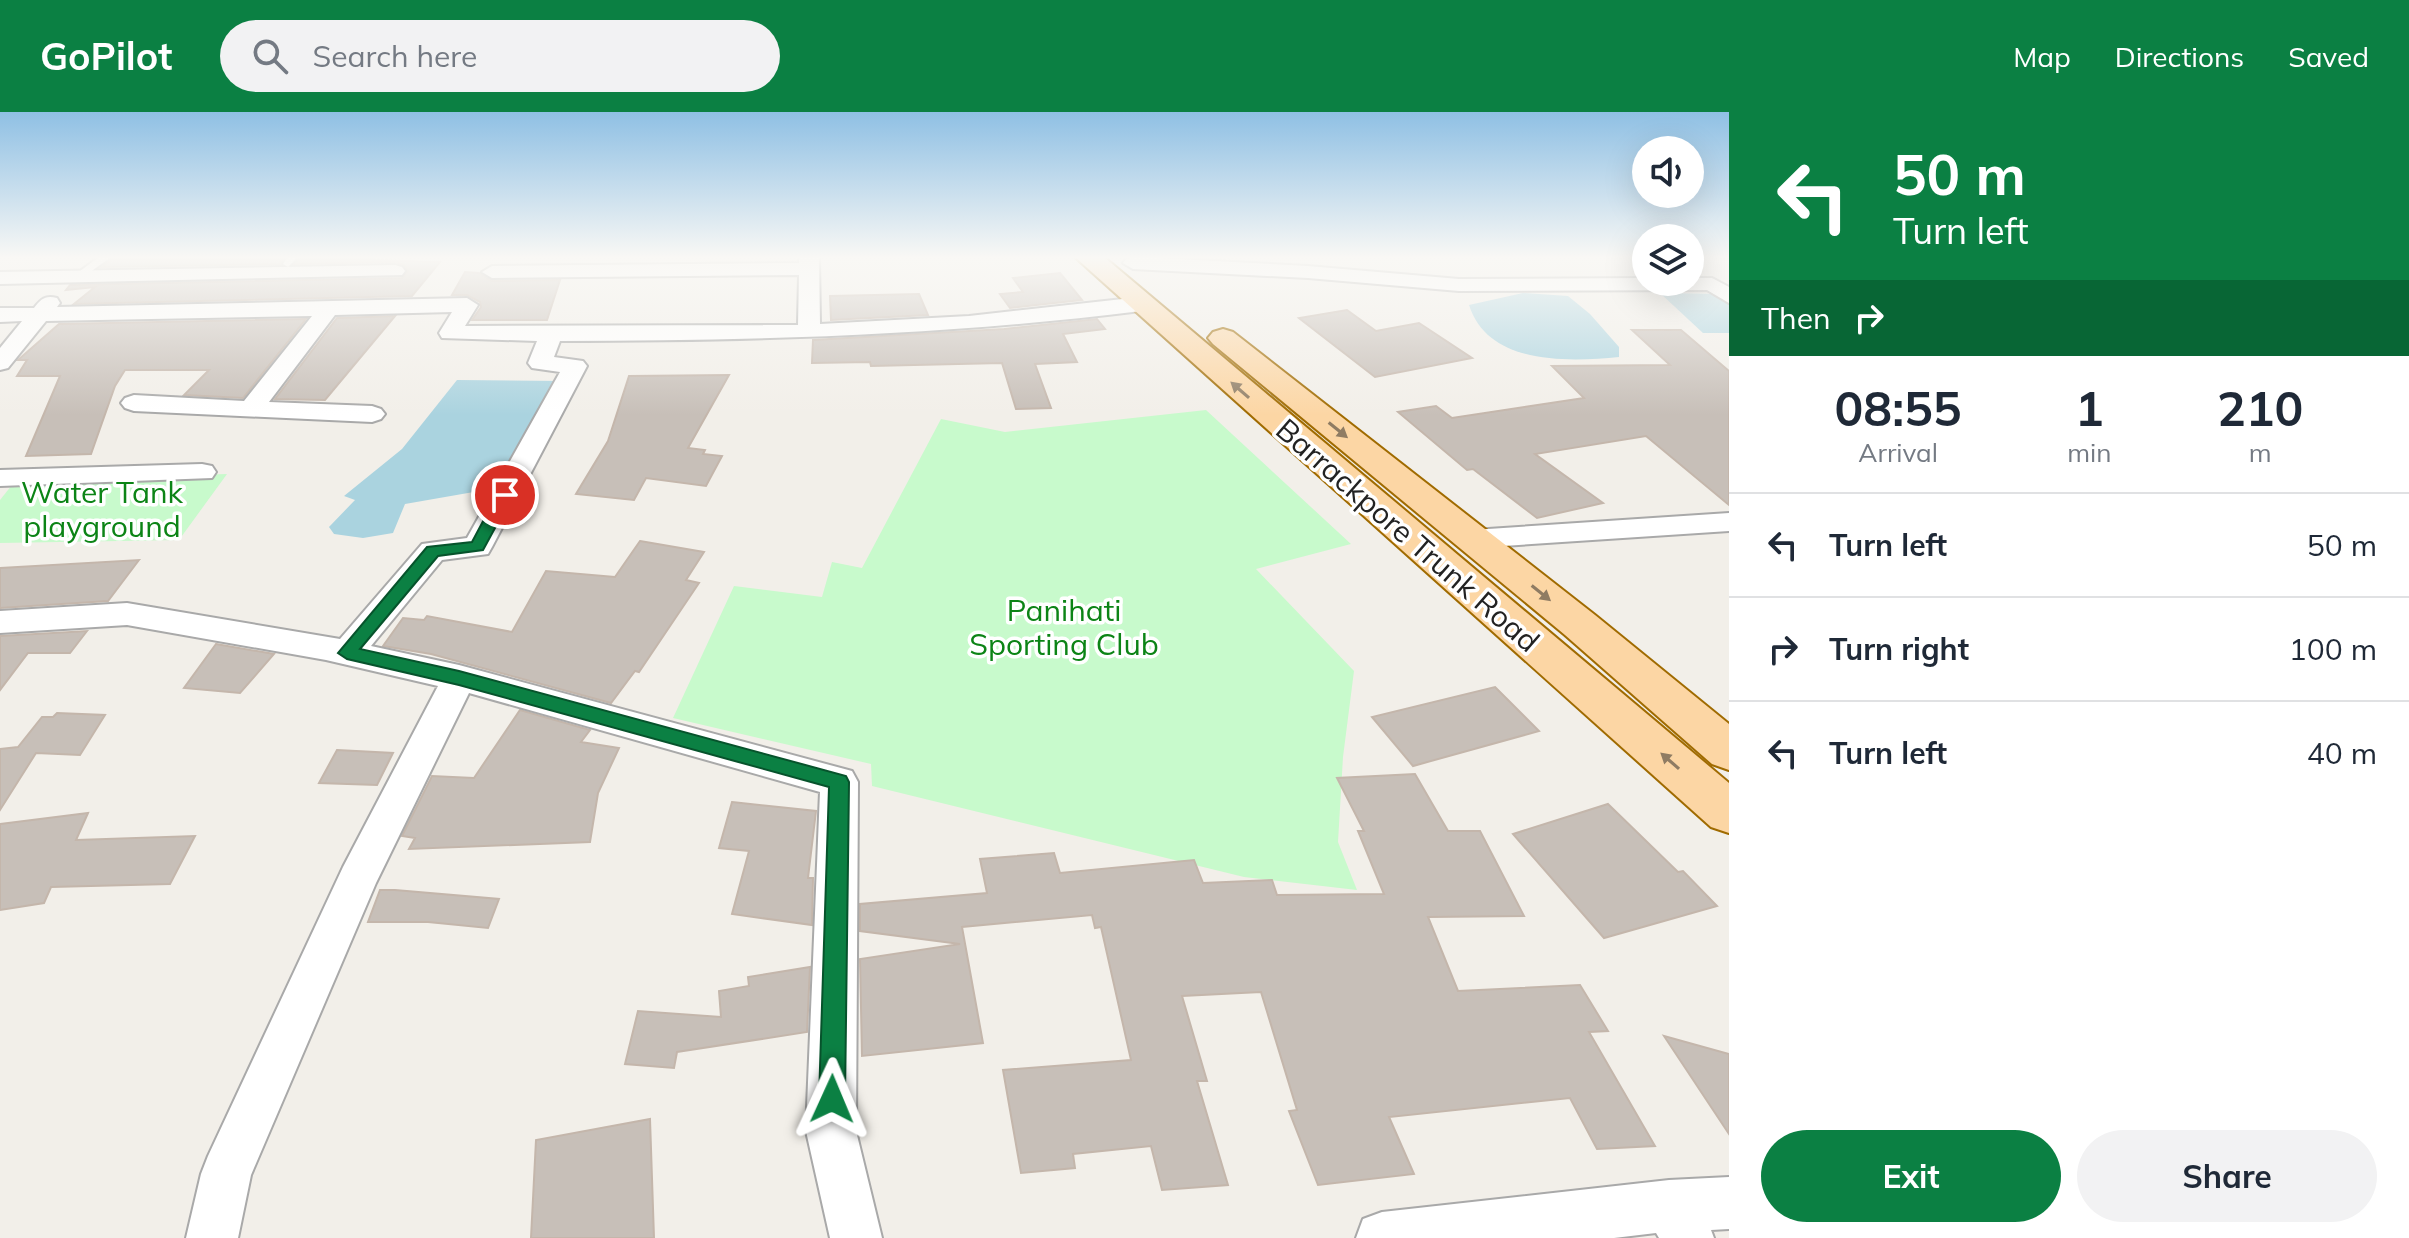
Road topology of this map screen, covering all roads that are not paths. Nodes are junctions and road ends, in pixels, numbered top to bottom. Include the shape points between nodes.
1 (329, 309) edge
2 (44, 310) edge
3 (277, 310) edge
4 (464, 310) edge
5 (809, 310) edge
6 (1102, 310) edge
7 (1147, 310) edge
8 (1190, 310) edge
9 (42, 312) junction
10 (0, 315) edge
11 (809, 331) junction
12 (551, 334) junction
13 (0, 363) edge
14 (134, 403) dead end
15 (250, 409) junction
16 (372, 414) dead end
17 (202, 472) dead end
18 (0, 478) edge
19 (1729, 522) edge
20 (1473, 539) junction
21 (0, 622) edge
22 (347, 653) junction
23 (459, 678) junction
24 (1729, 751) edge
25 (1729, 812) edge
26 (1729, 1203) edge
27 (1678, 1222) edge
28 (212, 1238) edge
29 (856, 1238) edge
30 (1382, 1238) edge

1 - 15 street
2 - 9 street
3 - 9 street
4 - 12 street via 450,333
5 - 11 street
6 - 11 street via 915,329
25 -> 7 main road, Barrackpore Trunk Road
8 -> 20 main road, Barrackpore Trunk Road
9 - 10 street
9 - 13 street
11 - 12 street
12 - 22 street via 540,363 575,366 477,547 433,551
14 - 15 street
15 - 16 street
17 - 18 street
19 - 20 street
20 -> 24 main road, Barrackpore Trunk Road
21 - 22 street via 127,614
22 - 23 street
23 - 28 street via 357,880 226,1174
23 - 29 street via 839,782 831,1131
26 - 27 street
27 - 30 street

